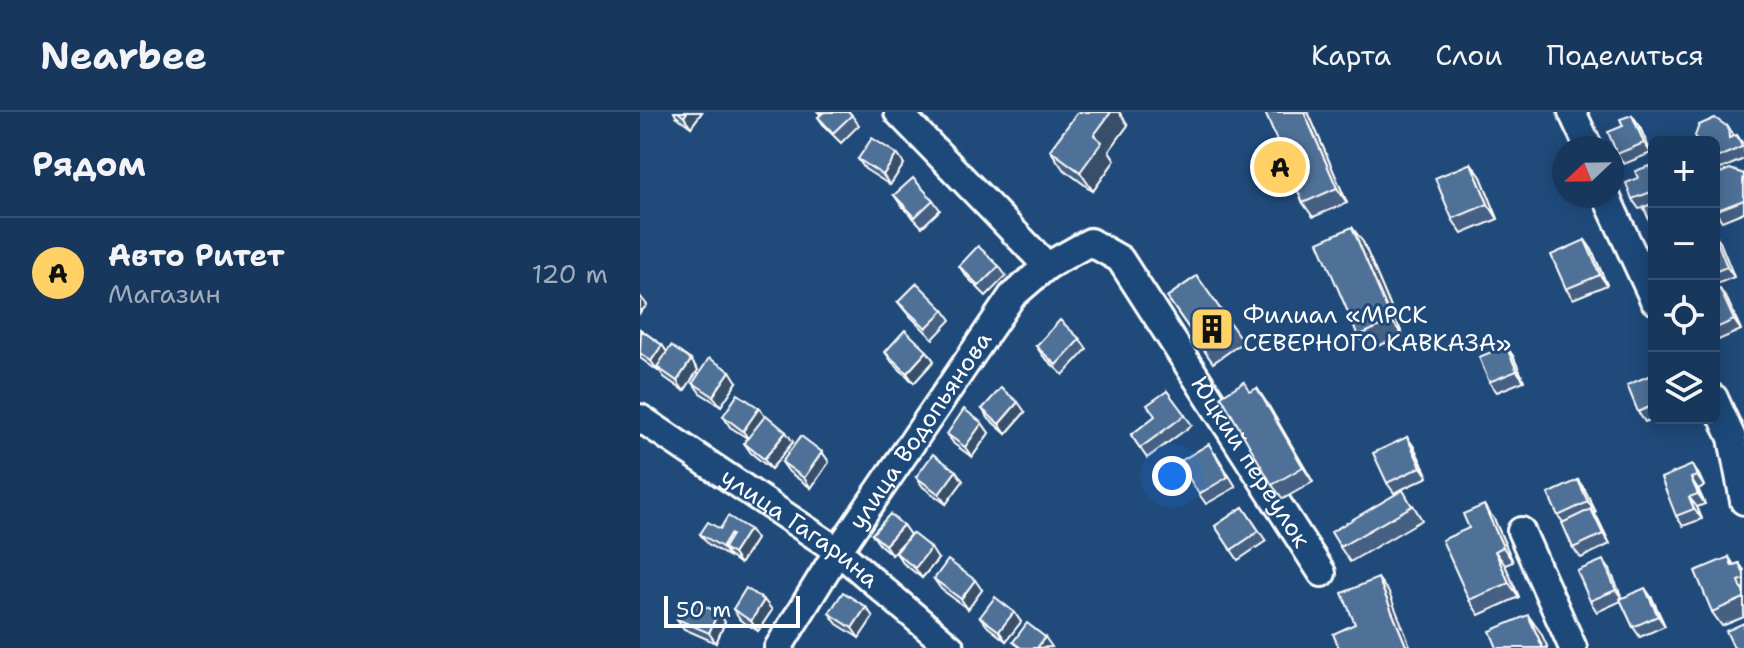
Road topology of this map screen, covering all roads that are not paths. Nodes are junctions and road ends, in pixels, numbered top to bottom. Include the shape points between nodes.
1 (898, 112) edge
2 (1572, 112) edge
3 (1583, 136) edge
4 (1612, 208) edge
5 (1090, 242) joint
6 (1047, 266) junction
7 (1648, 287) edge
8 (1720, 411) edge
9 (640, 418) edge
10 (1744, 501) edge
11 (1521, 531) dead end
12 (838, 551) junction
13 (1322, 573) dead end
14 (778, 648) edge
15 (951, 648) edge
16 (1573, 648) edge

1 - 6 street
2 - 3 street
4 - 7 street
5 - 6 street, улица Водопьянова
5 - 13 street, Юцкий переулок via 1120,259
6 - 12 street, улица Водопьянова via 1012,296
8 - 10 street via 1732,438
9 - 12 street, улица Гагарина
11 - 16 street
12 - 14 street, улица Водопьянова
12 - 15 street, улица Гагарина

